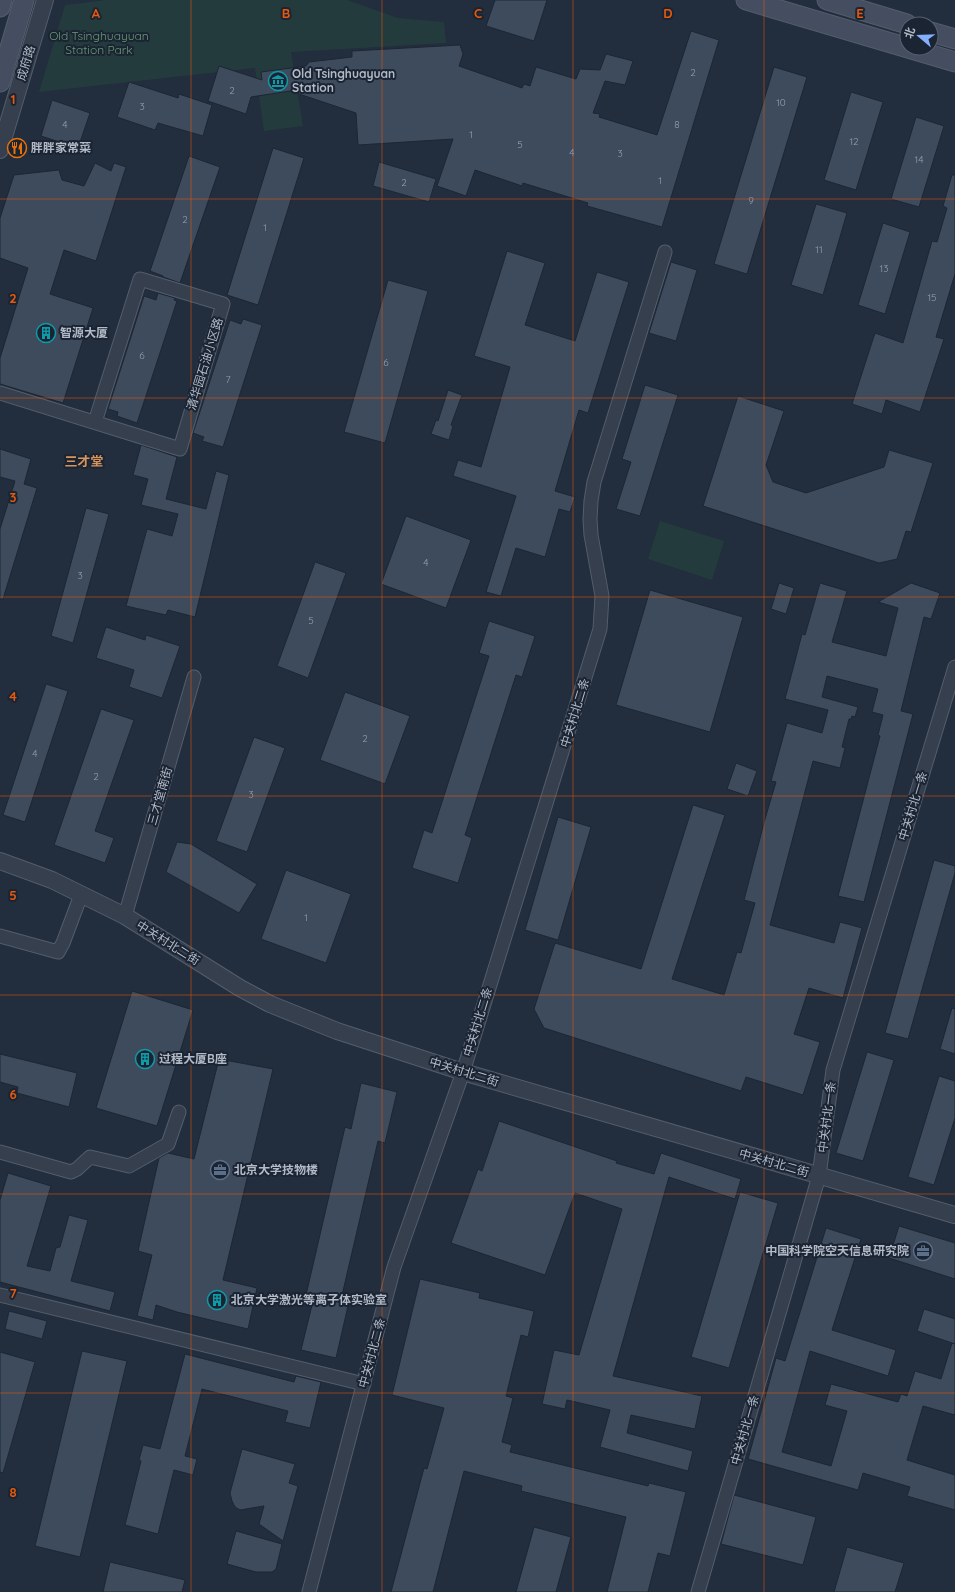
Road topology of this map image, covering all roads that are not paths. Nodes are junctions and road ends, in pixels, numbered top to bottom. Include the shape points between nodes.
1 (2, 0) edge
2 (24, 0) edge
3 (45, 0) edge
4 (746, 0) edge
5 (827, 0) edge
6 (0, 7) edge
7 (899, 22) edge
8 (939, 34) edge
9 (955, 39) edge
10 (955, 62) edge
11 (0, 82) edge
12 (0, 150) edge
13 (665, 252) dead end
14 (0, 393) edge
15 (95, 422) junction
16 (955, 667) edge
17 (194, 677) dead end
18 (0, 861) edge
19 (81, 895) junction
20 (125, 916) junction
21 (0, 936) edge
22 (463, 1072) junction
23 (179, 1112) dead end
24 (0, 1152) edge
25 (819, 1176) junction
26 (955, 1215) edge
27 (0, 1295) edge
28 (364, 1384) junction
29 (309, 1592) edge
30 (698, 1592) edge

1 - 6 main road
2 - 11 main road
3 - 12 street, 成府路
4 - 10 main road
5 - 7 main road
8 - 9 main road
13 - 22 street, 中关村北二条 via 594,482 590,519 602,596 600,629
14 - 15 street, 清华园石油小区路
15 - 15 street, 清华园石油小区路 via 180,449 223,304 140,279
16 - 25 street, 中关村北一条 via 833,1070
17 - 20 street, 三才堂南街
18 - 19 street, 中关村北二街 via 52,880
19 - 20 street, 中关村北二街
19 - 21 street via 58,952
20 - 22 street, 中关村北二街 via 270,1004 337,1031
22 - 25 street, 中关村北二街
22 - 28 street, 中关村北二条 via 394,1267
23 - 24 street via 168,1144 129,1166 90,1157 71,1172
25 - 26 street, 中关村北二街
25 - 30 street, 中关村北一条
27 - 28 street
28 - 29 street, 中关村北二条

